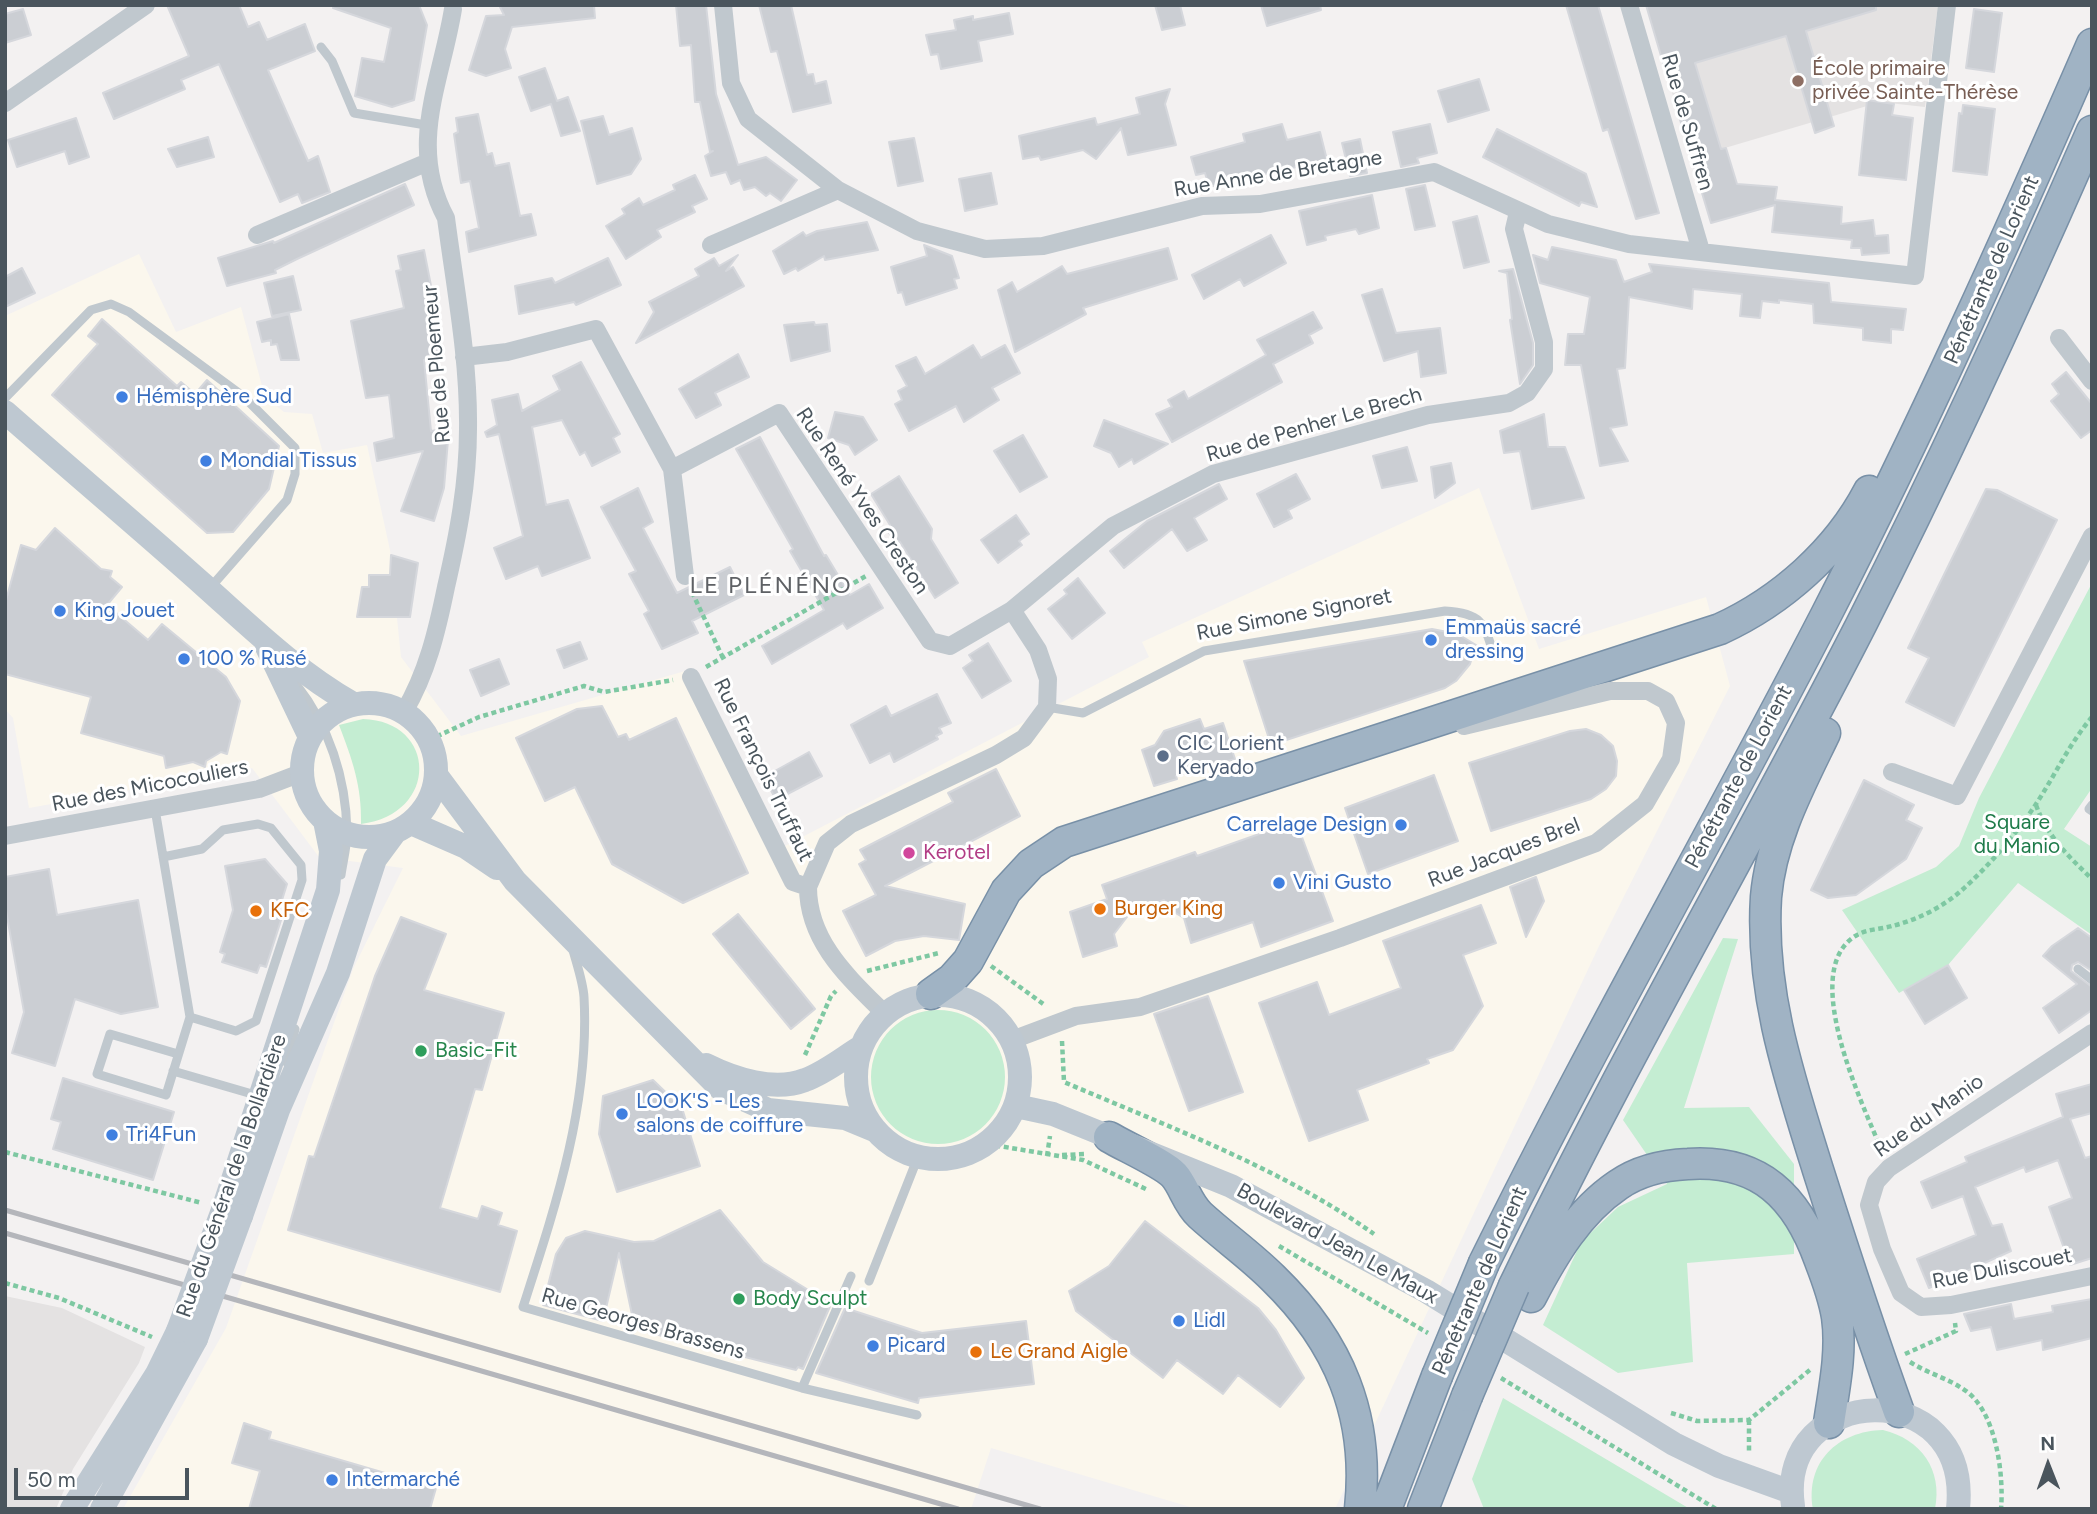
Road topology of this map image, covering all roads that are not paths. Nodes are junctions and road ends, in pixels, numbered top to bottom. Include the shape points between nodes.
1 (146, 5) edge
2 (723, 5) edge
3 (1629, 5) edge
4 (1947, 5) edge
5 (454, 6) edge
6 (2092, 44) edge
7 (321, 47) dead end
8 (5, 103) edge
9 (426, 125) junction
10 (2092, 131) edge
11 (428, 162) junction
12 (838, 190) junction
13 (1518, 212) junction
14 (257, 235) dead end
15 (710, 245) dead end
16 (1701, 251) junction
17 (1993, 271) junction
18 (2059, 338) dead end
19 (1996, 350) junction
20 (464, 357) junction
21 (2092, 381) edge
22 (5, 398) edge
23 (5, 412) edge
24 (672, 469) junction
25 (2092, 536) edge
26 (685, 576) road end
27 (208, 589) junction
28 (1012, 610) junction
29 (929, 641) joint
30 (265, 643) junction
31 (1494, 655) dead end
32 (691, 677) road end
33 (353, 704) junction
34 (1047, 707) junction
35 (404, 712) junction
36 (315, 730) junction
37 (1288, 768) junction
38 (1892, 772) dead end
39 (301, 773) junction
40 (436, 775) junction
41 (2092, 805) edge
42 (155, 809) junction
43 (2092, 811) edge
44 (325, 821) junction
45 (403, 827) junction
46 (347, 834) junction
47 (5, 836) edge
48 (163, 857) junction
49 (515, 881) junction
50 (808, 887) junction
51 (334, 891) junction
52 (570, 938) junction
53 (2078, 969) dead end
54 (2092, 980) edge
55 (931, 994) junction
56 (885, 1014) junction
57 (190, 1017) junction
58 (297, 1023) dead end
59 (2092, 1034) edge
60 (1012, 1040) junction
61 (861, 1047) junction
62 (178, 1055) junction
63 (686, 1056) junction
64 (173, 1071) junction
65 (270, 1103) junction
66 (1016, 1106) junction
67 (874, 1129) junction
68 (1102, 1147) junction
69 (918, 1157) junction
70 (850, 1276) dead end
71 (2092, 1276) edge
72 (869, 1281) dead end
73 (1523, 1291) junction
74 (1921, 1307) joint
75 (182, 1339) junction
76 (802, 1388) junction
77 (1899, 1412) junction
78 (917, 1415) dead end
79 (1829, 1423) junction
80 (1793, 1500) edge
81 (72, 1509) edge
82 (102, 1509) edge
83 (1360, 1509) edge
84 (1386, 1509) edge
85 (1424, 1509) edge
86 (1958, 1509) edge

1 - 8 street
2 - 12 street, Rue Anne de Bretagne via 731,83 748,119
3 - 16 street, Rue de Suffren
4 - 16 street, Rue Anne de Bretagne via 1915,276
5 - 9 street, Rue de Ploemeur
6 - 17 highway, Pénétrante de Lorient
7 - 9 lane via 332,61 354,113
9 - 11 street, Rue de Ploemeur
10 - 19 highway, Pénétrante de Lorient
11 - 14 street
11 - 20 street, Rue de Ploemeur via 435,198 446,218
12 - 13 street, Rue Anne de Bretagne via 917,231 985,249 1043,246 1202,206 1260,204 1434,172
12 - 15 street
13 - 16 street, Rue Anne de Bretagne via 1629,244
13 - 28 street, Rue de Penher Le Brech via 1514,229 1544,342 1544,369 1527,393 1509,403 1428,415 1213,474 1113,526
17 - 37 highway via 1857,514 1829,548 1771,601 1720,629
17 - 84 highway, Pénétrante de Lorient, bridge via 1825,617 1484,1263
18 - 21 street
19 - 73 highway, Pénétrante de Lorient via 1860,626 1567,1176
19 - 77 highway via 1943,484 1797,789 1776,845 1766,895 1765,961 1773,1015 1861,1309
20 - 24 street via 508,352 596,329
20 - 35 street, Rue de Ploemeur via 468,427 460,527 432,653
22 - 27 lane via 91,310 111,304 129,312 243,396 295,448 295,474 287,500
23 - 27 main road
24 - 26 street
24 - 29 street, Rue René Yves Creston via 779,413
25 - 38 street via 1957,796
27 - 30 main road
28 - 29 street, Rue de Penher Le Brech via 950,646
28 - 34 street via 1038,650 1048,679
30 - 33 main road via 314,682
30 - 36 main road
31 - 34 lane, Rue Simone Signoret via 1484,625 1475,616 1446,611 1205,651 1083,713
32 - 50 street, Rue François Truffaut via 793,882
33 - 35 main road via 370,702
33 - 36 main road via 335,711
34 - 50 street via 1024,738 996,755 850,824 827,843
35 - 40 main road via 429,740
36 - 39 main road via 303,755
36 - 46 lane via 339,765
37 - 55 highway via 1064,842 1031,864 1006,891 970,957 952,979
37 - 60 street, Rue Jacques Brel via 1609,691 1648,691 1666,701 1676,723 1671,759 1645,804 1596,843 1340,939 1140,1007 1059,1022
39 - 42 street, Rue des Micocouliers via 259,789
39 - 44 main road via 313,808
40 - 45 main road, Rue du Général de la Bollardière via 424,810
40 - 49 main road
41 - 43 lane
42 - 47 street, Rue des Micocouliers
42 - 48 lane
44 - 46 main road
44 - 51 main road, Rue du Général de la Bollardière
45 - 46 main road via 377,837
45 - 49 main road via 467,847
45 - 65 main road, Rue du Général de la Bollardière via 375,859 338,974
46 - 51 lane
48 - 57 lane
48 - 57 lane via 202,849 223,830 258,824 271,828 301,865 302,880 256,1021 236,1031
49 - 52 main road
50 - 56 street, Rue François Truffaut via 808,911 833,959
51 - 65 main road, Rue du Général de la Bollardière
52 - 63 main road
52 - 76 lane, Rue Georges Brassens via 584,995 580,1074 556,1204 523,1307
53 - 54 lane
55 - 56 main road via 908,1000
55 - 60 main road via 970,1000 992,1014
56 - 61 main road
57 - 62 lane
58 - 65 lane
59 - 74 street, Rue du Manio via 1889,1168 1876,1182 1869,1205 1882,1249 1901,1293
60 - 66 main road via 1021,1073
61 - 63 main road via 804,1081 772,1085 724,1074
61 - 67 main road via 855,1081 860,1104
62 - 64 lane
62 - 64 lane via 110,1034 97,1074 166,1095
63 - 67 main road via 721,1089 747,1102 791,1114 845,1118
64 - 65 lane
65 - 75 main road, Rue du Général de la Bollardière, bridge
66 - 68 main road, Boulevard Jean Le Maux via 1053,1114
66 - 69 main road via 1005,1128 986,1143 943,1160
67 - 69 main road via 895,1148
68 - 80 main road, Boulevard Jean Le Maux via 1231,1186 1426,1291 1674,1444
68 - 83 highway via 1174,1175 1187,1200 1296,1301 1335,1358 1351,1394 1360,1432
69 - 72 lane
70 - 76 lane
71 - 74 street, Rue Duliscouet
73 - 79 highway via 1589,1209 1619,1184 1664,1166 1738,1166 1765,1180 1791,1203 1811,1235 1837,1318 1837,1369
73 - 85 highway, Pénétrante de Lorient, bridge
75 - 81 main road, Rue du Général de la Bollardière
75 - 82 main road, Rue du Général de la Bollardière
76 - 78 lane, Rue Georges Brassens
77 - 79 main road via 1863,1410
77 - 86 main road via 1915,1418 1943,1442 1958,1475
79 - 80 main road via 1809,1441 1796,1465

